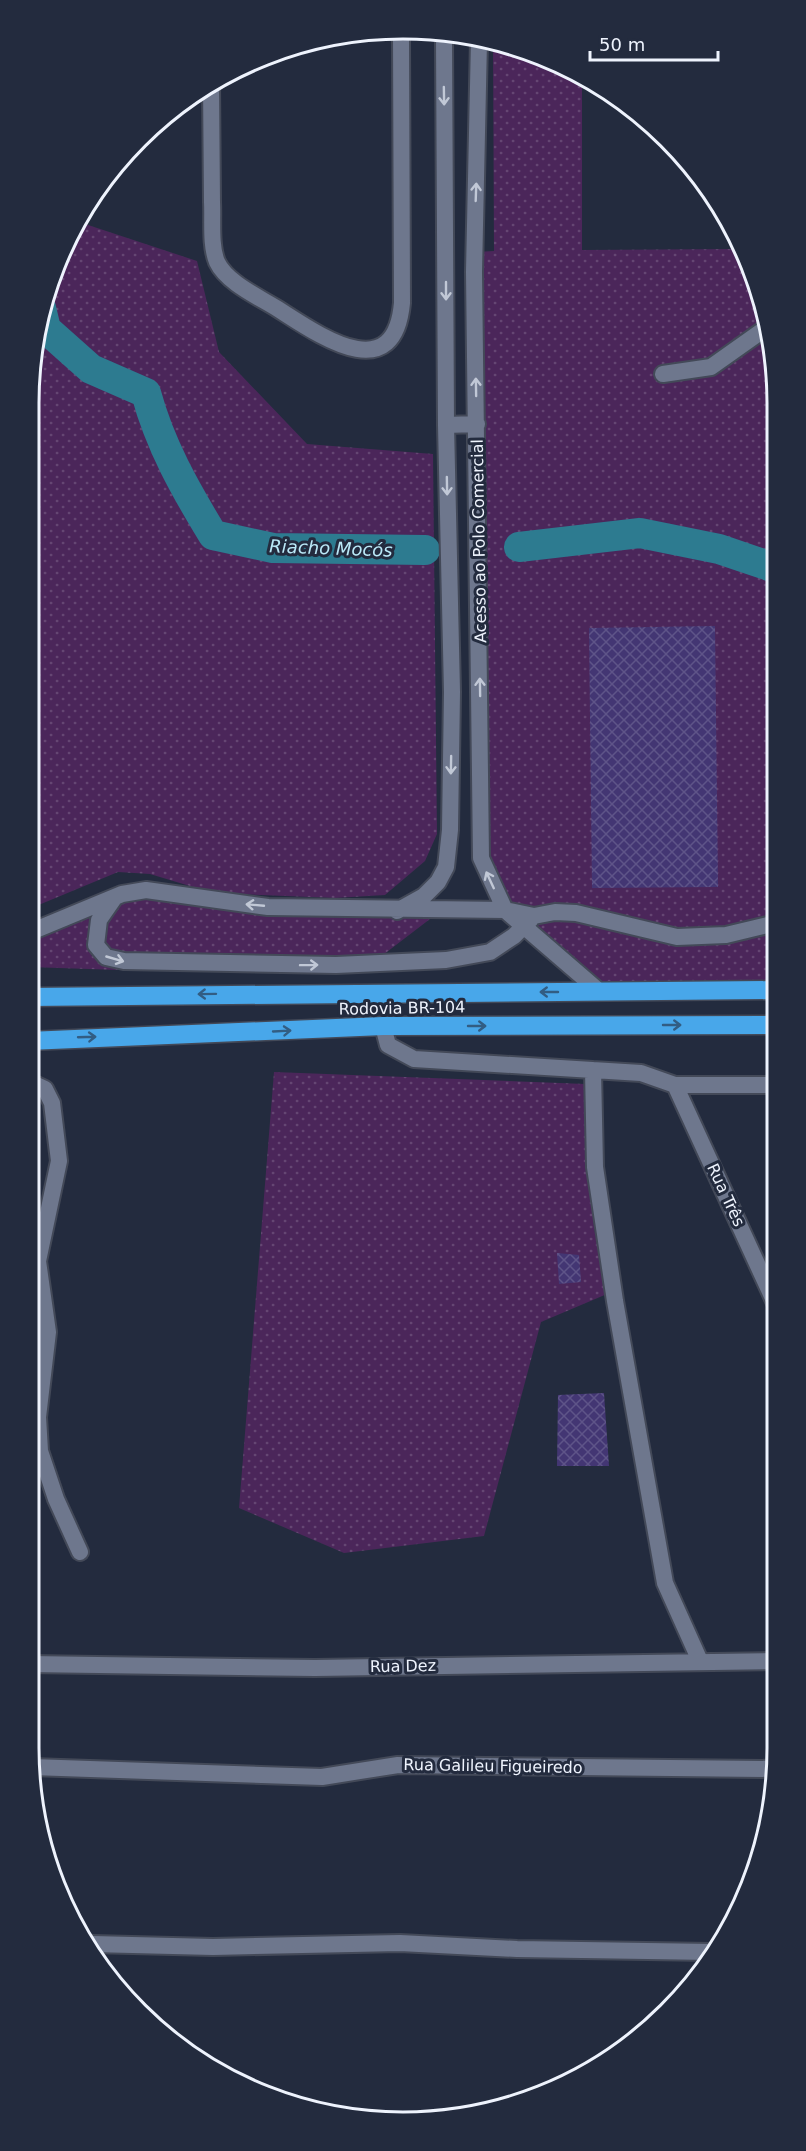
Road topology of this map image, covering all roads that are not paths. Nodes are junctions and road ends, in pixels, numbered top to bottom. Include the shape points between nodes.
1 (401, 39) edge
2 (444, 41) edge
3 (478, 47) edge
4 (211, 94) edge
5 (760, 332) edge
6 (663, 374) dead end
7 (446, 424) junction
8 (477, 424) junction
9 (116, 896) junction
10 (397, 910) junction
11 (505, 910) junction
12 (529, 922) junction
13 (767, 924) edge
14 (39, 928) edge
15 (767, 990) edge
16 (600, 992) junction
17 (39, 997) edge
18 (767, 1025) edge
19 (383, 1026) junction
20 (39, 1041) edge
21 (594, 1070) junction
22 (675, 1085) junction
23 (767, 1085) edge
24 (39, 1086) edge
25 (39, 1256) edge
26 (39, 1268) edge
27 (767, 1285) edge
28 (39, 1408) edge
29 (39, 1451) edge
30 (80, 1552) dead end
31 (700, 1661) junction
32 (767, 1661) edge
33 (39, 1664) edge
34 (40, 1767) edge
35 (766, 1769) edge
36 (96, 1944) edge
37 (705, 1952) edge

1 - 4 street via 402,303 396,334 374,348 351,348 325,338 239,284 218,262 213,227
2 -> 7 street, Acesso ao Polo Comercial
8 -> 3 street, Acesso ao Polo Comercial via 474,272
5 - 6 street via 711,367
7 - 8 street
7 -> 10 street, Acesso ao Polo Comercial via 452,692 446,867 424,896
11 -> 8 street, Acesso ao Polo Comercial via 481,858
10 -> 9 street via 268,907 146,890
9 -> 12 street via 99,920 96,945 106,957 124,962 336,965 446,960 490,952
9 - 14 street
10 - 11 street
11 - 12 street, Acesso ao Polo Comercial
12 - 13 street via 555,912 576,913 677,937 726,935
12 - 16 street, Acesso ao Polo Comercial
15 - 16 highway, Rodovia BR-104
16 -> 17 highway, Rodovia BR-104
19 -> 18 highway, Rodovia BR-104
20 -> 19 highway, Rodovia BR-104
19 - 21 street via 388,1045 414,1059
21 - 22 street via 641,1073
21 - 31 street via 595,1167 665,1583
22 - 23 street
22 - 27 street, Rua Três
24 - 25 street via 45,1089 52,1103 59,1161
26 - 28 street via 48,1332
29 - 30 street
31 - 32 street, Rua Dez
31 - 33 street, Rua Dez via 315,1668
34 - 35 street, Rua Galileu Figueiredo via 322,1778 421,1764
36 - 37 street via 213,1947 400,1943

